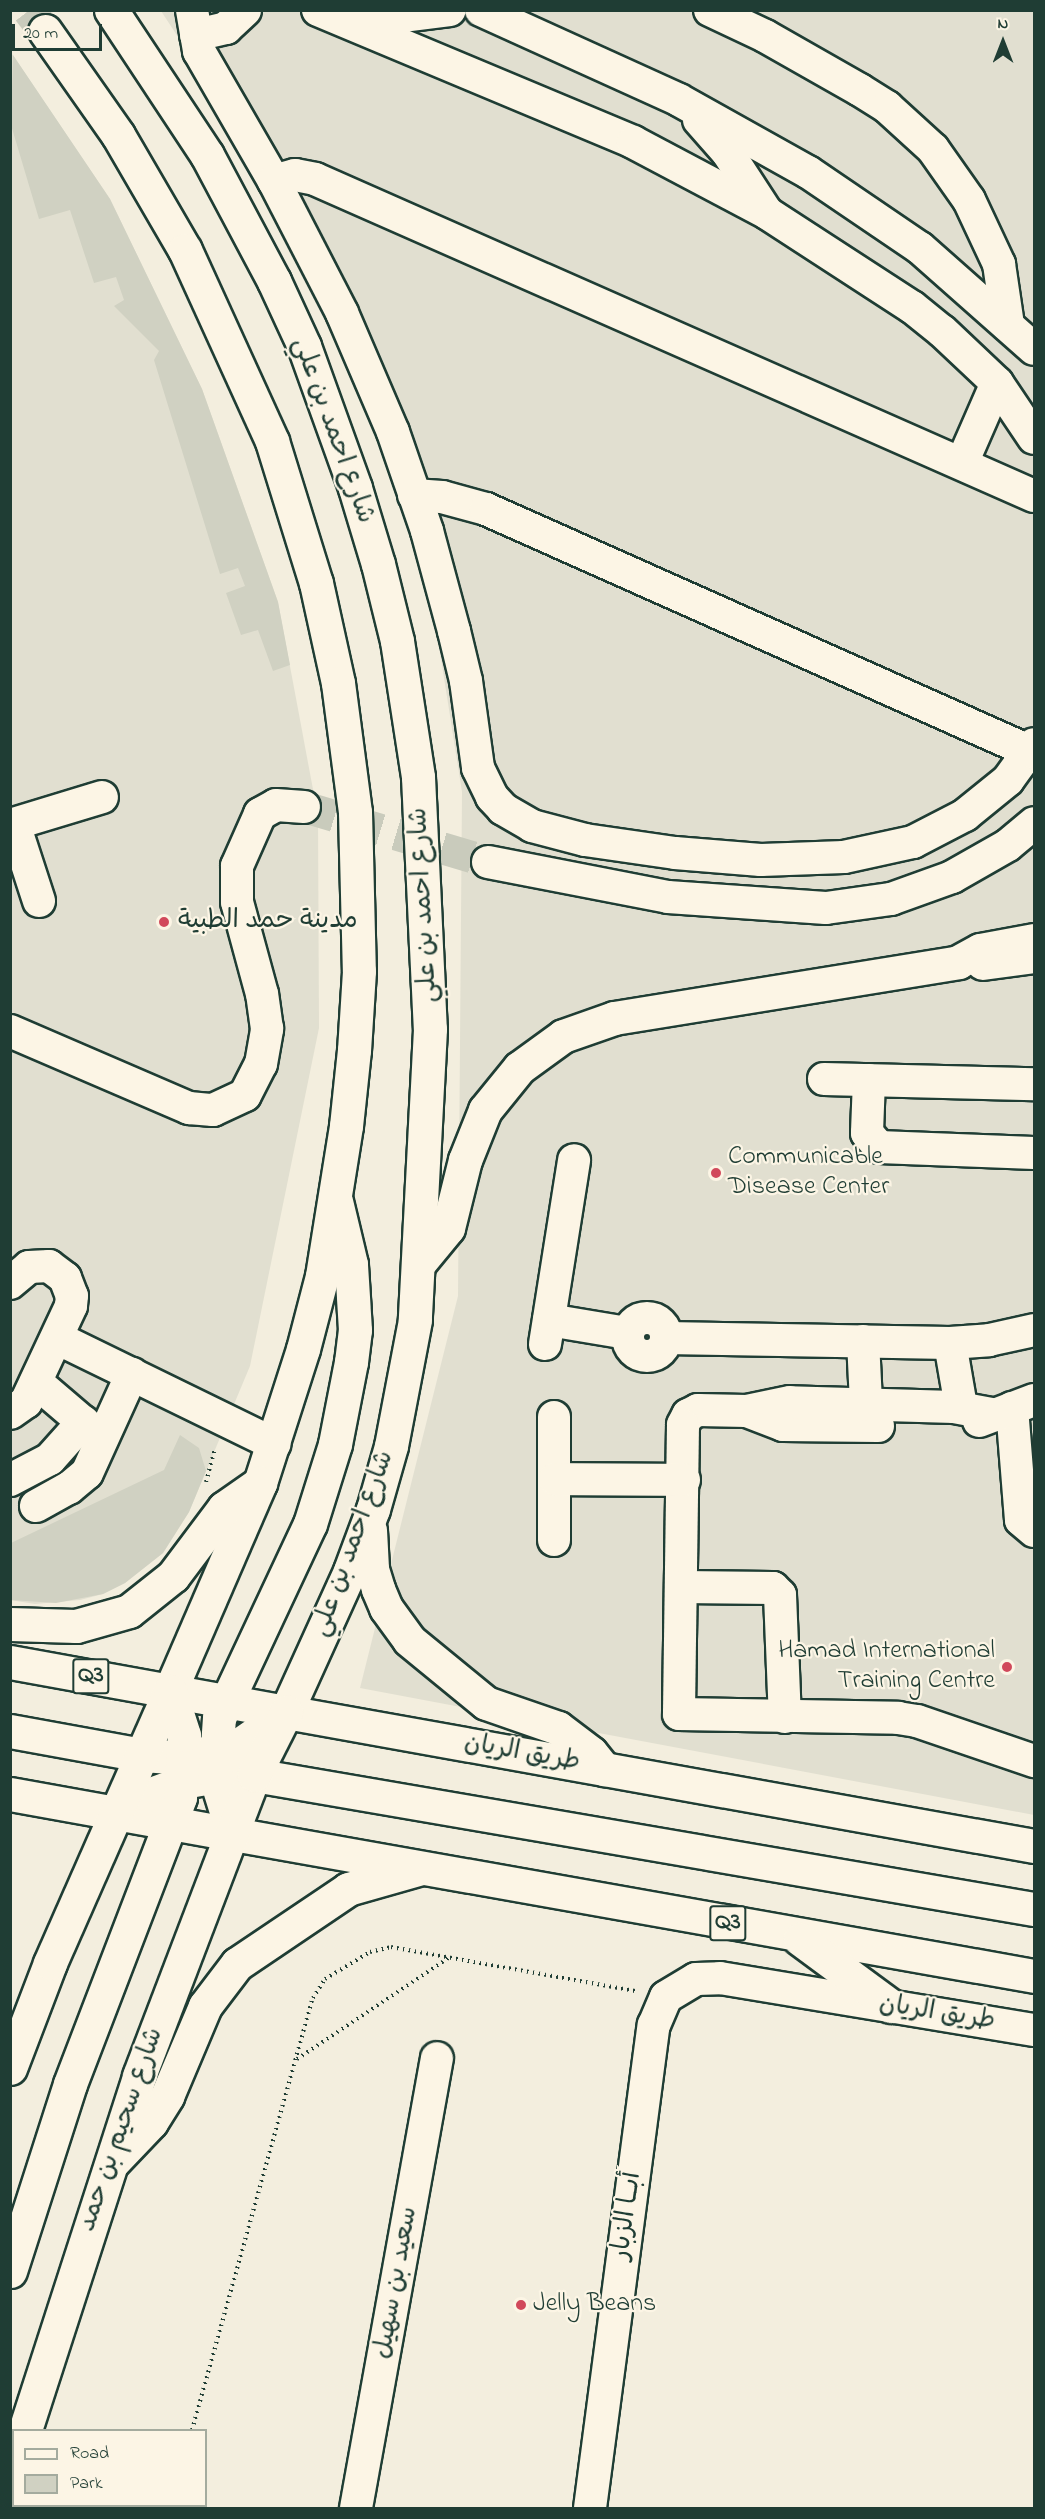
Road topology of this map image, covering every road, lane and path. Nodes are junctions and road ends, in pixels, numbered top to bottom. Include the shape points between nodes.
1 (111, 10) edge
2 (245, 10) edge
3 (318, 10) edge
4 (370, 10) edge
5 (450, 10) edge
6 (482, 10) edge
7 (710, 10) edge
8 (194, 23) edge
9 (45, 31) tunnel mouth
10 (680, 100) junction
11 (274, 181) junction
12 (767, 213) junction
13 (1024, 337) edge
14 (997, 383) junction
15 (1035, 438) edge
16 (962, 463) junction
17 (414, 495) junction
18 (1035, 496) edge
19 (1033, 748) edge
20 (102, 797) dead end
21 (304, 807) tunnel mouth
22 (12, 824) edge
23 (1034, 824) edge
24 (488, 862) tunnel mouth
25 (39, 901) dead end
26 (1035, 940) edge
27 (1035, 957) edge
28 (958, 962) junction
29 (10, 1031) edge
30 (824, 1078) dead end
31 (869, 1080) junction
32 (1035, 1084) edge
33 (1035, 1153) edge
34 (574, 1160) dead end
35 (336, 1201) junction
36 (420, 1262) junction
37 (10, 1282) edge
38 (1035, 1330) edge
39 (57, 1338) junction
40 (863, 1341) junction
41 (950, 1342) junction
42 (132, 1374) junction
43 (36, 1382) junction
44 (962, 1407) junction
45 (1020, 1409) edge
46 (10, 1413) edge
47 (866, 1415) junction
48 (554, 1417) dead end
49 (223, 1419) junction
50 (93, 1431) junction
51 (274, 1444) junction
52 (1029, 1446) edge
53 (555, 1479) junction
54 (10, 1480) edge
55 (684, 1480) junction
56 (260, 1483) junction
57 (204, 1488) dead end
58 (36, 1506) dead end
59 (373, 1509) junction
60 (1035, 1531) edge
61 (555, 1540) dead end
62 (682, 1587) junction
63 (10, 1624) edge
64 (10, 1662) edge
65 (171, 1691) junction
66 (225, 1701) junction
67 (286, 1712) junction
68 (785, 1717) junction
69 (10, 1731) edge
70 (142, 1755) junction
71 (1035, 1761) edge
72 (199, 1767) junction
73 (604, 1769) junction
74 (254, 1775) junction
75 (10, 1794) edge
76 (116, 1815) junction
77 (170, 1823) junction
78 (233, 1834) junction
79 (1035, 1846) edge
80 (421, 1868) junction
81 (1035, 1909) edge
82 (794, 1935) junction
83 (450, 1956) junction
84 (1035, 1976) edge
85 (666, 1997) junction
86 (891, 2006) junction
87 (1035, 2030) edge
88 (437, 2058) dead end
89 (296, 2059) junction
90 (10, 2068) edge
91 (108, 2166) junction
92 (10, 2271) edge
93 (25, 2429) edge
94 (192, 2429) edge
95 (356, 2508) edge
96 (590, 2508) edge

1 - 36 main road, شارع احمد بن علي via 207,155 274,281 330,413 378,564 409,708 424,848 430,1029
2 - 8 street via 226,28
3 - 12 street via 623,138
4 - 5 street via 404,16
6 - 10 street
7 - 13 street via 860,90 886,107 933,149 969,200 999,264
8 - 11 street via 207,66
9 - 35 main road via 118,135 210,300 272,441 316,583 346,734 359,891 354,1050
10 - 12 street via 728,153
10 - 13 street via 865,208 920,248
11 - 16 street via 295,175 315,179
11 - 17 street via 362,354
12 - 14 street via 912,307
14 - 15 street
14 - 16 street
16 - 18 street
17 - 19 street via 442,497 486,509
17 - 19 street via 466,681 478,768 492,797 504,810 532,826 585,840 761,860 886,851 913,842 965,815 1008,780
20 - 22 street
21 - 29 street via 276,805 260,814 237,866 237,902 264,1003 267,1029 261,1064 245,1095 213,1110 189,1108
22 - 25 street
23 - 24 street via 1008,845 952,878 891,899 826,908 668,897
26 - 28 main road via 980,950
27 - 28 street via 987,964
28 - 36 main road via 614,1018 563,1036 519,1068 485,1110 465,1160 448,1228
30 - 31 street
31 - 32 street
31 - 33 street via 867,1133 879,1147
34 - 40 street via 547,1332 627,1333 634,1352 647,1356 660,1350 666,1338
35 - 51 main road via 303,1350
35 - 66 main road via 345,1232 354,1297 355,1330 344,1403 306,1533 277,1601
36 - 59 main road, شارع احمد بن علي via 404,1385
37 - 39 street via 20,1271 39,1265 49,1266 65,1278 70,1286 71,1306
38 - 41 street via 989,1340
39 - 42 street
39 - 43 street
40 - 41 street
40 - 47 street
41 - 44 street
42 - 49 street
42 - 50 street via 115,1406
43 - 46 street via 26,1402
43 - 50 street
44 - 45 street
44 - 47 street
45 - 47 street via 962,1425
45 - 52 street
47 - 55 street via 790,1402 747,1411 704,1409 688,1415 683,1425
48 - 53 street
49 - 51 street
49 - 57 path
50 - 54 street
50 - 58 street via 94,1463 78,1481
51 - 56 main road
52 - 60 street via 1021,1520
53 - 55 street
53 - 61 street
55 - 62 street
56 - 63 main road via 224,1508 173,1576 129,1611 76,1626
56 - 65 main road
59 - 67 main road, شارع احمد بن علي via 350,1571
59 - 73 main road via 372,1569 386,1608 409,1640 486,1703 558,1728 591,1752
62 - 68 street via 773,1588 780,1595
62 - 68 street via 680,1714
64 - 65 main road, طريق الريان / Q3
65 - 66 main road, طريق الريان / Q3
65 - 70 main road
65 - 72 main road via 184,1735
66 - 67 main road, طريق الريان / Q3
66 - 72 main road
67 - 72 main road
67 - 73 main road, طريق الريان / Q3
67 - 74 main road, شارع احمد بن علي
68 - 71 street via 917,1721
69 - 70 main road
70 - 72 main road
70 - 76 main road
72 - 74 main road
72 - 76 main road
72 - 77 main road
72 - 78 main road
73 - 79 main road, طريق الريان / Q3
74 - 78 main road, شارع احمد بن علي
74 - 81 main road
75 - 76 main road, طريق الريان / Q3
76 - 77 main road, طريق الريان / Q3
76 - 90 main road via 50,1964
77 - 78 main road, طريق الريان / Q3
77 - 92 main road via 70,2084
78 - 80 main road, طريق الريان / Q3
78 - 91 main road, شارع سحيم بن حمد via 171,1987
80 - 82 main road, طريق الريان / Q3
80 - 91 main road via 348,1888 237,1964 205,2006 167,2096 131,2146
82 - 84 main road, طريق الريان / Q3
82 - 86 main road
83 - 85 path
83 - 89 path
83 - 89 path via 391,1947 370,1952 331,1975 316,1991
85 - 86 street, طريق الريان via 696,1979 720,1978
85 - 96 street, أبــا الزبار via 654,2025
86 - 87 street, طريق الريان
88 - 95 street, سعيد بن سهيل
89 - 94 path
91 - 93 main road, شارع سحيم بن حمد

